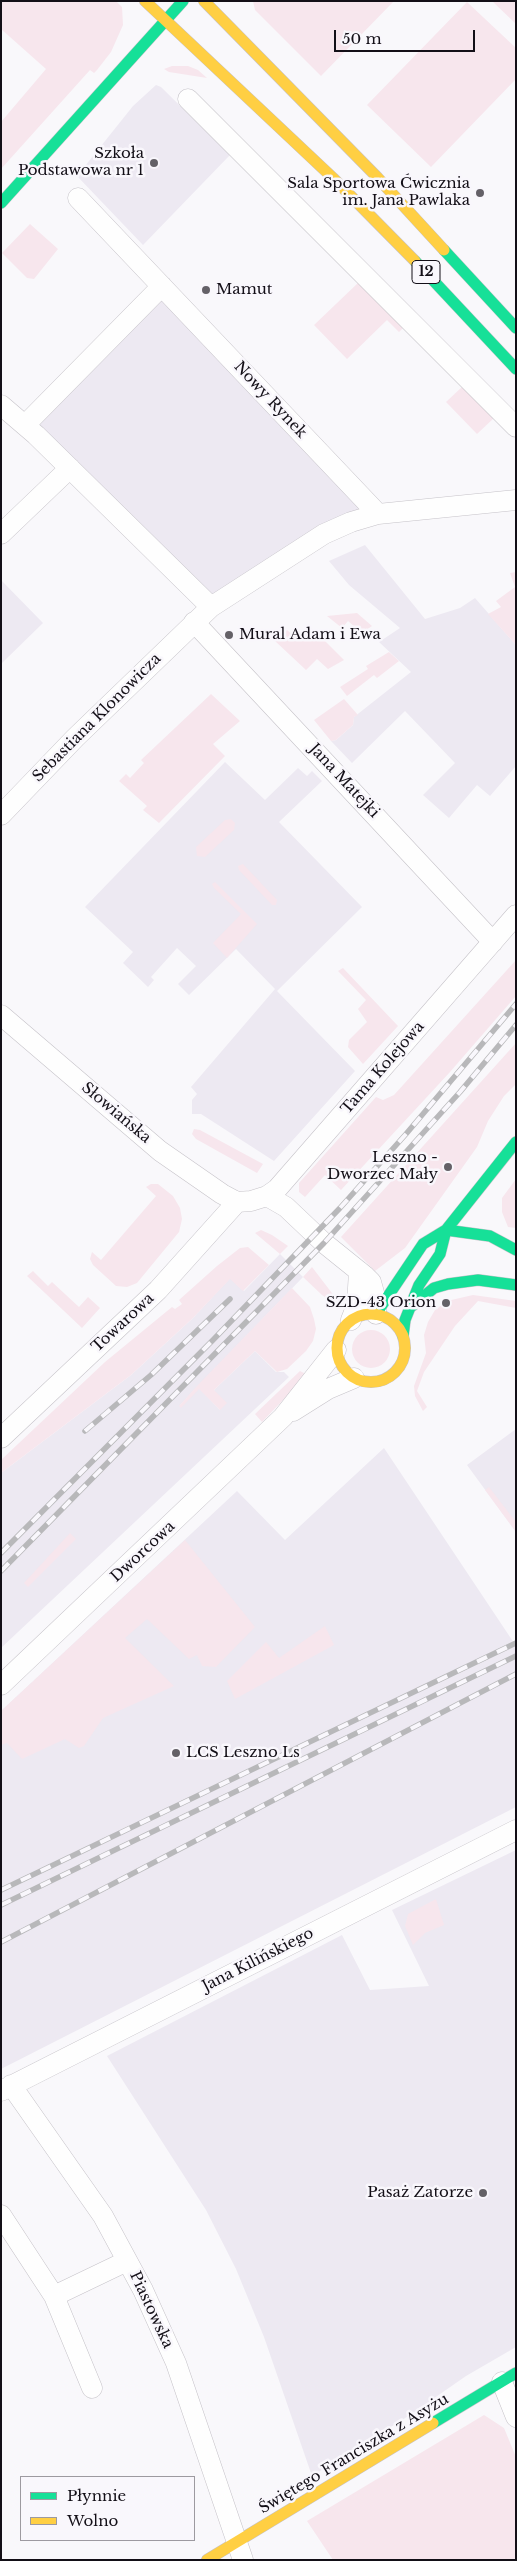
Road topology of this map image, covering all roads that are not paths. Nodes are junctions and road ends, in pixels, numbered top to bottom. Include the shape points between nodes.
1 (146, 1) edge
2 (183, 1) edge
3 (204, 1) edge
4 (165, 22) junction
5 (188, 99) dead end
6 (78, 198) dead end
7 (1, 203) edge
8 (162, 286) junction
9 (516, 328) edge
10 (516, 369) edge
11 (1, 405) edge
12 (25, 425) junction
13 (516, 427) edge
14 (70, 468) junction
15 (516, 500) edge
16 (378, 514) junction
17 (1, 534) edge
18 (212, 606) junction
19 (194, 622) junction
20 (1, 815) edge
21 (516, 915) edge
22 (493, 942) junction
23 (1, 1015) edge
24 (516, 1142) edge
25 (484, 1180) junction
26 (267, 1196) junction
27 (237, 1202) junction
28 (484, 1202) dead end
29 (487, 1224) dead end
30 (446, 1230) junction
31 (490, 1236) junction
32 (516, 1250) edge
33 (454, 1251) dead end
34 (466, 1266) dead end
35 (359, 1271) junction
36 (478, 1280) junction
37 (516, 1285) edge
38 (411, 1308) junction
39 (376, 1314) junction
40 (351, 1320) junction
41 (403, 1336) junction
42 (336, 1350) junction
43 (354, 1378) junction
44 (283, 1417) junction
45 (1, 1438) edge
46 (1, 1685) edge
47 (516, 1830) edge
48 (6, 2088) edge
49 (1, 2215) edge
50 (127, 2261) junction
51 (54, 2296) junction
52 (509, 2377) edge
53 (92, 2388) dead end
54 (516, 2417) edge
55 (240, 2551) edge
56 (207, 2560) edge

1 - 4 street, 12
2 - 4 street
3 - 9 street, 12 via 331,130
4 - 7 street
4 - 10 street, 12 via 333,178
5 - 13 street
6 - 8 street, Nowy Rynek
8 - 12 street
8 - 16 street, Nowy Rynek
11 - 12 street
12 - 14 street
14 - 17 street
14 - 18 street
15 - 16 street
16 - 18 street via 324,534
18 - 19 street
19 - 20 street, Sebastiana Klonowicza
19 - 22 street, Jana Matejki
21 - 22 street, Tama Kolejowa
22 - 26 street, Tama Kolejowa
23 - 27 street, Słowiańska via 160,1151
24 - 25 street
25 - 28 street
25 - 30 street
26 - 27 street, Tama Kolejowa via 251,1202
26 - 35 street via 286,1207
27 - 45 street, Towarowa via 158,1290
29 - 31 street
30 - 31 street
30 - 33 street
30 - 38 street via 440,1254 419,1285
30 - 39 street via 423,1244
31 - 32 street
34 - 36 street
35 - 39 street via 371,1282
35 - 40 street via 357,1305
36 - 37 street
36 - 38 street via 434,1288
38 - 41 street
39 - 40 street via 362,1314
39 - 41 street via 393,1321
40 - 42 street via 339,1336
41 - 43 street via 404,1358 394,1375 374,1383
42 - 43 street via 342,1366
42 - 44 street, Dworcowa
43 - 44 street, Dworcowa via 328,1389
44 - 46 street, Dworcowa
47 - 48 street, Jana Kilińskiego
48 - 50 street, Piastowska via 103,2216
49 - 51 street
50 - 51 street
50 - 55 street, Piastowska via 176,2363
51 - 53 street
52 - 54 street
52 - 55 street, Świętego Franciszka z Asyżu
55 - 56 street, Świętego Franciszka z Asyżu

